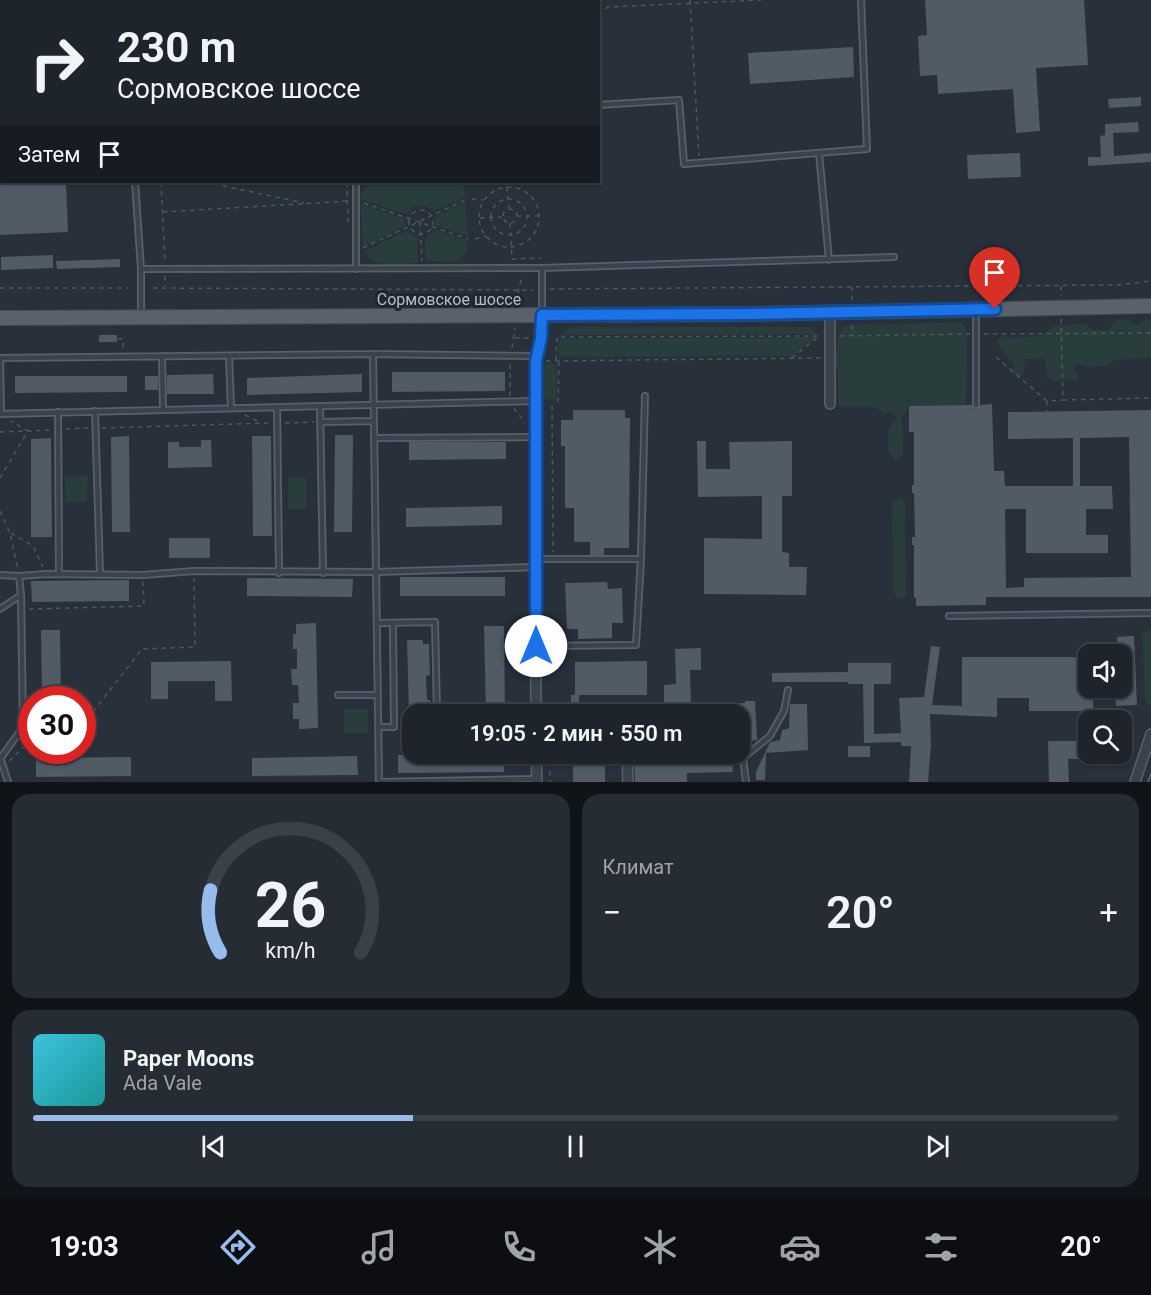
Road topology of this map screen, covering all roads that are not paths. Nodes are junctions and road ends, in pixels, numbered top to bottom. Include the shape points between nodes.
1 (861, 0) edge
2 (600, 105) edge
3 (819, 153) junction
4 (135, 183) edge
5 (356, 183) edge
6 (894, 257) dead end
7 (829, 260) junction
8 (542, 268) junction
9 (141, 269) junction
10 (356, 269) junction
11 (1151, 306) edge
12 (976, 310) junction
13 (830, 312) junction
14 (542, 315) junction
15 (141, 317) junction
16 (0, 318) edge
17 (373, 354) junction
18 (162, 356) junction
19 (229, 356) junction
20 (0, 358) edge
21 (536, 359) junction
22 (645, 396) dead end
23 (535, 401) junction
24 (830, 404) dead end
25 (374, 405) junction
26 (976, 405) dead end
27 (320, 406) junction
28 (277, 407) junction
29 (231, 408) junction
30 (163, 410) junction
31 (95, 411) junction
32 (58, 412) junction
33 (0, 414) edge
34 (374, 421) junction
35 (320, 422) junction
36 (535, 437) junction
37 (374, 438) junction
38 (641, 559) junction
39 (536, 563) junction
40 (59, 573) junction
41 (279, 573) junction
42 (323, 573) junction
43 (376, 573) junction
44 (100, 574) junction
45 (0, 575) edge
46 (19, 576) junction
47 (21, 595) junction
48 (0, 609) edge
49 (1151, 613) edge
50 (949, 615) dead end
51 (377, 623) junction
52 (393, 623) junction
53 (536, 646) junction
54 (788, 690) dead end
55 (338, 695) dead end
56 (378, 695) junction
57 (437, 704) edge
58 (536, 704) edge
59 (378, 727) junction
60 (1151, 734) edge
61 (0, 758) edge
62 (536, 764) edge
63 (627, 764) edge
64 (537, 781) edge
65 (8, 782) edge
66 (379, 782) edge
67 (628, 782) edge
68 (746, 782) edge
69 (1135, 782) edge

1 - 3 lane via 867,149
2 - 3 lane via 679,100 684,165
3 - 7 lane
4 - 9 lane
5 - 10 lane
6 - 7 lane
7 - 8 lane
8 - 10 lane
8 - 14 lane
9 - 10 lane
9 - 15 lane
11 - 12 main road, Сормовское шоссе
12 - 13 main road, Сормовское шоссе
12 - 26 lane
13 - 14 main road, Сормовское шоссе
13 - 24 street
14 - 15 main road, Сормовское шоссе
14 - 21 street
15 - 16 main road, Сормовское шоссе
17 - 19 lane
17 - 21 lane
17 - 25 lane
18 - 19 lane
18 - 20 lane
18 - 30 lane
19 - 29 lane
20 - 33 lane
21 - 23 street
22 - 38 lane
23 - 25 lane
23 - 36 street
25 - 27 lane
25 - 34 lane
27 - 28 lane
27 - 35 lane
28 - 29 lane
28 - 41 lane
29 - 30 lane
30 - 31 lane
31 - 32 lane
31 - 44 lane
32 - 33 lane
32 - 40 lane
34 - 35 lane
34 - 37 lane
35 - 42 lane
36 - 37 lane
36 - 39 street
37 - 43 lane
38 - 39 lane via 554,559
38 - 53 lane via 636,645
39 - 43 lane
39 - 53 street
40 - 44 lane
40 - 46 lane
41 - 42 lane
41 - 44 lane
42 - 43 lane
43 - 51 lane
45 - 46 lane
46 - 47 lane
47 - 48 lane
47 - 61 lane via 23,727
49 - 50 lane
51 - 52 lane
51 - 56 lane
52 - 57 lane via 435,622
52 - 59 lane via 394,727
53 - 58 street
54 - 68 lane via 784,711 770,736 743,758
55 - 56 lane
56 - 59 lane
59 - 66 lane
60 - 69 street
61 - 65 lane
62 - 64 street
63 - 67 street
64 - 66 lane

